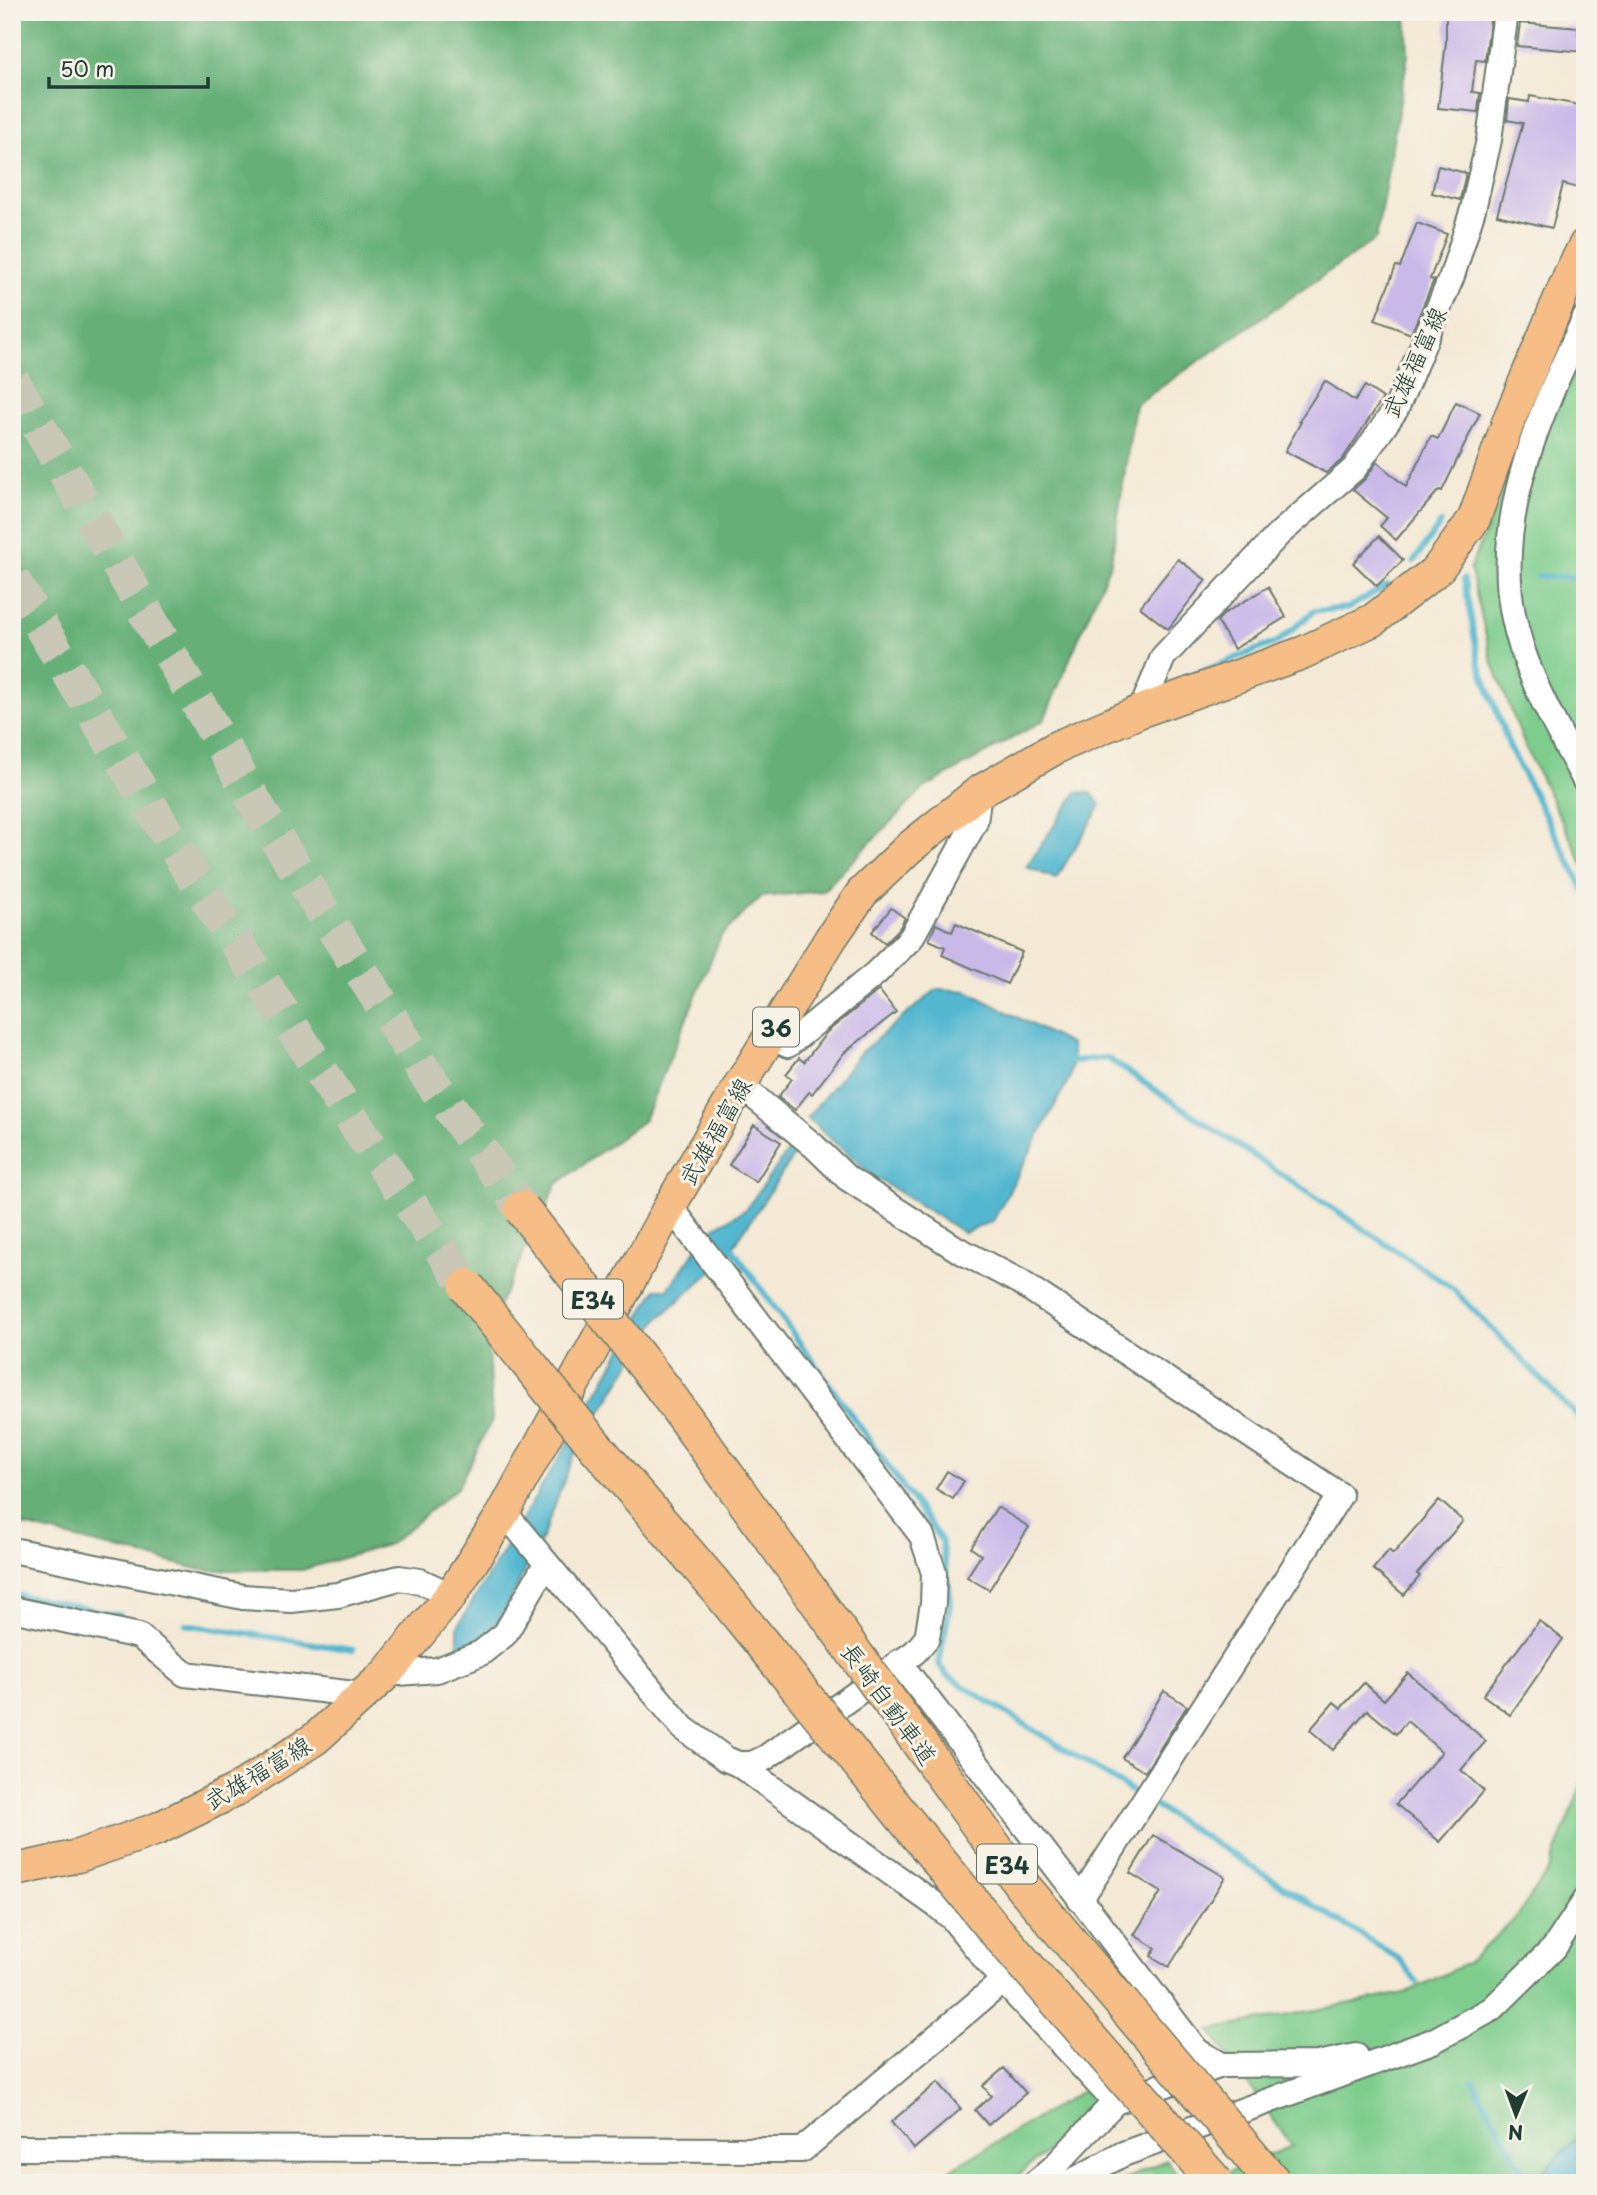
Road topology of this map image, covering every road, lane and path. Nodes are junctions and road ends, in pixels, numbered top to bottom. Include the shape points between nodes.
1 (1506, 12) edge
2 (1585, 244) edge
3 (1585, 318) edge
4 (1141, 710) junction
5 (1585, 780) edge
6 (979, 792) junction
7 (770, 1037) junction
8 (740, 1086) junction
9 (670, 1206) junction
10 (522, 1209) tunnel mouth
11 (467, 1287) tunnel mouth
12 (509, 1517) junction
13 (12, 1550) edge
14 (543, 1560) junction
15 (451, 1594) junction
16 (12, 1609) edge
17 (899, 1662) junction
18 (386, 1674) junction
19 (363, 1695) junction
20 (738, 1764) junction
21 (12, 1871) edge
22 (1080, 1900) junction
23 (1585, 1901) edge
24 (1003, 1981) junction
25 (1433, 2041) junction
26 (1222, 2065) junction
27 (1115, 2102) junction
28 (12, 2148) edge
29 (1034, 2183) edge
30 (1069, 2183) edge
31 (1216, 2183) edge
32 (1274, 2183) edge

1 - 4 street, 武雄福富線 via 1489,140 1473,209 1396,410 1354,469 1279,534 1163,657
2 - 4 main road, 武雄福富線 / 36 via 1509,419 1474,519 1437,570 1373,620 1302,653
3 - 5 street via 1559,372 1520,478 1507,549 1513,614 1525,659
4 - 6 main road, 武雄福富線 / 36 via 1057,747
6 - 7 main road, 武雄福富線 / 36 via 862,893
6 - 7 street via 975,822 911,938 788,1045
7 - 8 main road, 武雄福富線 / 36
8 - 9 main road, 武雄福富線 / 36
8 - 22 street via 847,1178 957,1249 1020,1282 1340,1495
9 - 12 main road, 武雄福富線 / 36
9 - 17 street via 922,1536 934,1573 927,1638
10 - 32 highway, 長崎自動車道 / E34, bridge via 663,1388 1021,1884
11 - 31 highway, E34, bridge via 995,1930
12 - 14 street
12 - 15 main road, 武雄福富線 / 36
13 - 15 street via 243,1597 291,1600 338,1595 399,1578
14 - 18 street via 505,1634 481,1653 437,1670
14 - 20 street via 683,1728
15 - 18 main road, 武雄福富線 / 36
16 - 19 street via 139,1636 185,1674
17 - 20 street via 765,1758
17 - 22 street
18 - 19 main road, 武雄福富線 / 36
19 - 21 main road, 武雄福富線 / 36 via 316,1738 238,1789 157,1829 78,1856
20 - 24 street via 936,1905
22 - 26 street via 1197,2051
23 - 25 street via 1554,1948 1492,2009
24 - 27 street
24 - 28 street via 802,2150
25 - 26 street via 1318,2064
25 - 30 street via 1123,2154
26 - 27 street
27 - 29 street

